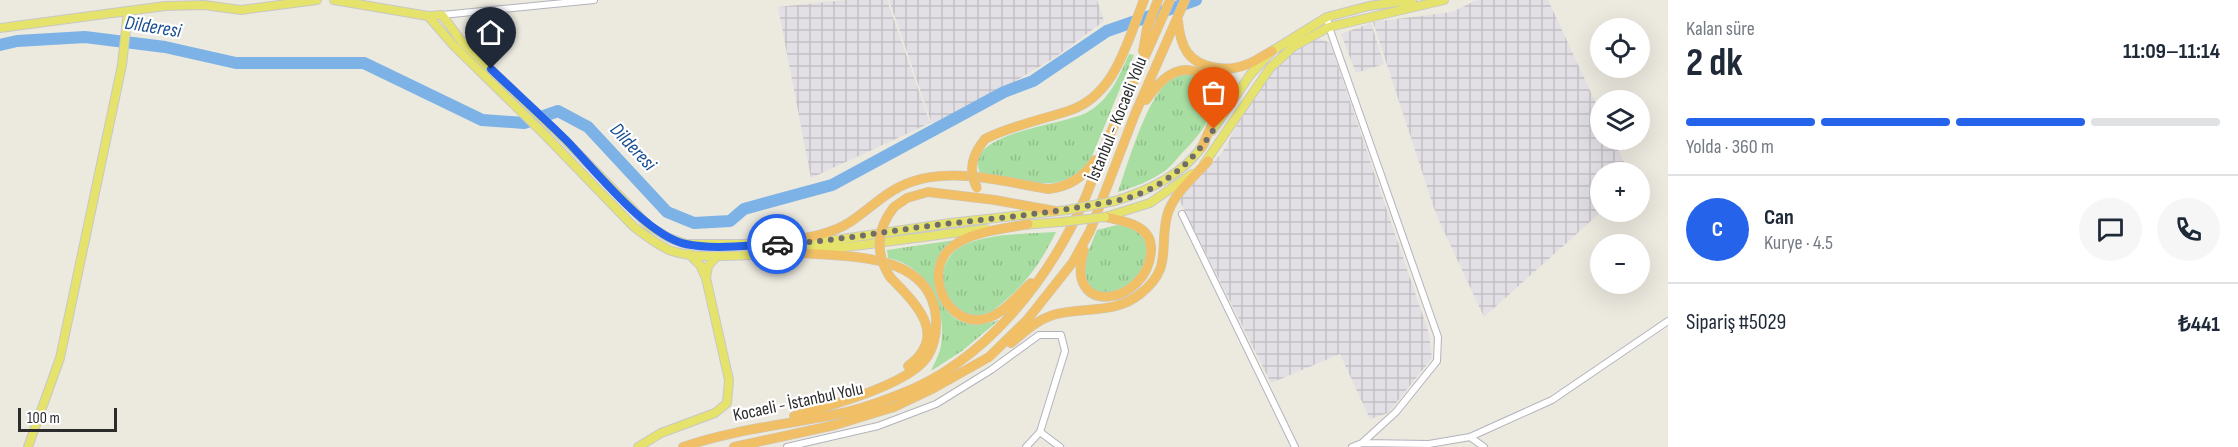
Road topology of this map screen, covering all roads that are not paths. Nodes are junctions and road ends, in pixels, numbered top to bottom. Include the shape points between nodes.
1 (317, 0) edge
2 (334, 0) edge
3 (594, 0) edge
4 (1144, 0) edge
5 (1158, 0) edge
6 (1170, 0) edge
7 (1185, 0) edge
8 (1412, 0) edge
9 (1444, 0) edge
10 (206, 3) edge
11 (128, 11) junction
12 (442, 15) junction
13 (428, 16) junction
14 (1327, 16) junction
15 (1177, 18) junction
16 (1329, 27) junction
17 (0, 28) edge
18 (1151, 32) junction
19 (1272, 51) junction
20 (1136, 114) junction
21 (1106, 143) junction
22 (1202, 147) junction
23 (1208, 161) junction
24 (995, 200) junction
25 (1055, 211) junction
26 (1182, 214) dead end
27 (1105, 218) junction
28 (1028, 224) junction
29 (1090, 231) junction
30 (770, 244) junction
31 (801, 253) junction
32 (689, 254) junction
33 (717, 256) junction
34 (1042, 274) junction
35 (706, 278) junction
36 (1668, 321) edge
37 (989, 357) junction
38 (881, 387) junction
39 (765, 426) junction
40 (1040, 432) junction
41 (1470, 437) junction
42 (828, 439) junction
43 (1362, 443) junction
44 (28, 447) edge
45 (638, 447) edge
46 (683, 447) edge
47 (734, 447) edge
48 (787, 447) edge
49 (827, 447) edge
50 (1026, 447) edge
51 (1060, 447) edge
52 (1295, 447) edge
53 (1352, 447) edge
54 (1484, 447) edge

1 - 10 main road via 241,10
2 - 13 main road
3 - 12 street
4 - 24 highway, bridge via 1113,76 1104,88 1081,107 985,139 973,156 972,174 977,188
5 - 18 highway
6 - 18 highway
7 - 15 highway, İstanbul - Kocaeli Yolu
8 - 14 main road
9 - 16 main road
10 - 11 main road
11 - 17 main road
11 - 44 main road via 122,64 60,358
12 - 13 main road
12 - 30 main road via 462,42 649,226 686,244
13 - 32 main road via 634,227 670,250
14 - 16 street
14 - 19 main road
15 - 19 highway via 1186,51 1215,68 1246,65
15 - 20 highway, İstanbul - Kocaeli Yolu
16 - 23 main road via 1293,47 1270,68
16 - 43 street via 1438,337 1437,361 1396,412
18 - 21 highway, Kocaeli - İstanbul Yolu
19 - 22 main road via 1250,75
20 - 22 highway via 1166,78 1184,70 1200,73 1212,85 1217,108
20 - 29 highway, İstanbul - Kocaeli Yolu
21 - 30 highway via 1083,177 1056,189 990,178 922,178 900,187 833,230
21 - 34 highway, Kocaeli - İstanbul Yolu via 1085,197
22 - 25 main road, bridge via 1168,179 1142,193
23 - 27 main road via 1150,203
23 - 37 highway via 1174,199 1167,214 1159,273 1140,295 1111,309 1051,316
24 - 25 highway
24 - 38 highway, bridge via 928,192 907,198 886,218 878,240 885,268 921,310 927,337 915,361
25 - 30 main road via 815,243
26 - 52 street
27 - 28 main road, bridge
27 - 29 highway via 1138,226 1152,246 1145,273 1114,297 1095,295 1081,279 1080,262
28 - 31 main road
28 - 34 highway via 965,239 951,247 942,259 938,284 948,305 973,320 1000,312
29 - 37 highway, İstanbul - Kocaeli Yolu via 1073,262 1028,320
31 - 33 main road
31 - 38 highway via 853,256 893,265 908,271 924,286 935,308 937,330 930,352 914,369
32 - 33 main road
32 - 35 main road
33 - 35 main road via 708,266
34 - 39 highway, Kocaeli - İstanbul Yolu via 1024,301 988,337 957,363 924,383 836,415
35 - 45 main road via 729,380 727,403 715,413 661,433
36 - 41 street via 1552,400
37 - 47 highway, İstanbul - Kocaeli Yolu via 894,408
38 - 39 highway
39 - 46 highway, Kocaeli - İstanbul Yolu
40 - 42 street via 1065,351 1061,335 1039,335 936,404 878,426
40 - 50 street
40 - 51 street
41 - 43 street via 1429,444
41 - 54 street
42 - 48 street
42 - 49 street
43 - 53 street

